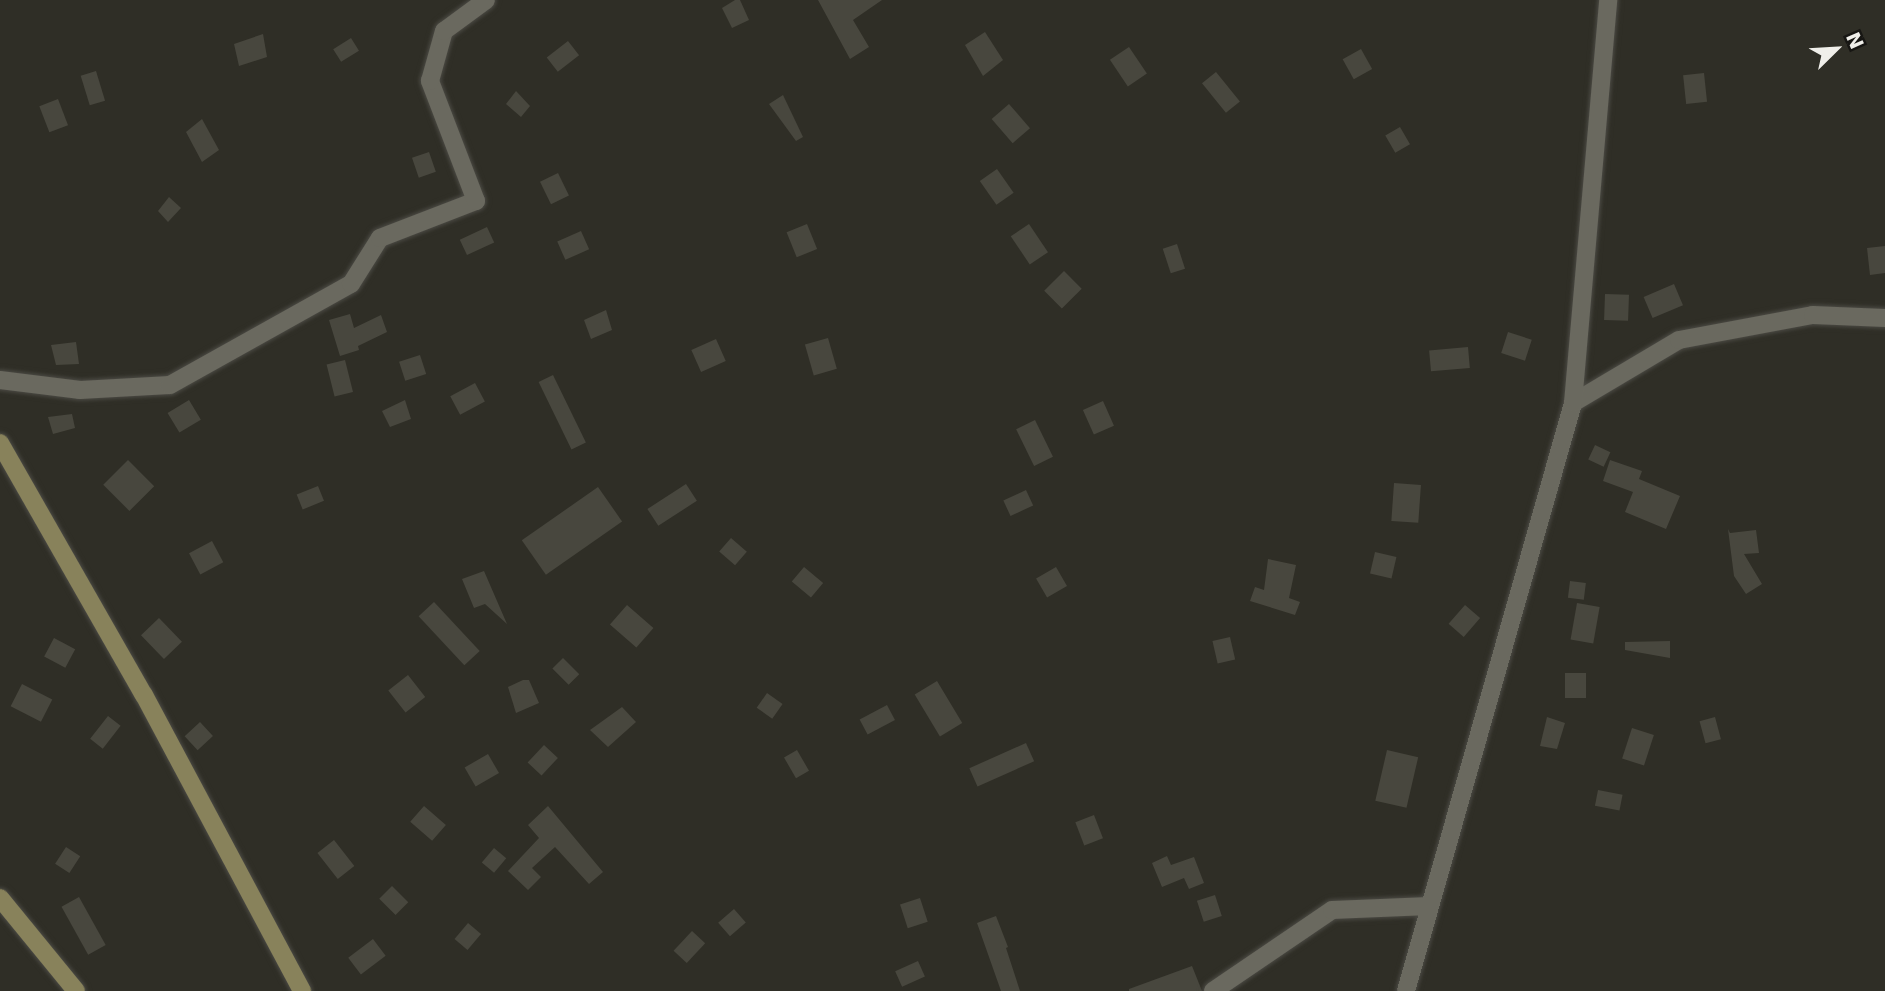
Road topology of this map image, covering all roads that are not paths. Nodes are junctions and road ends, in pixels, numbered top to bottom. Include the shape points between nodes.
1 (486, 0) edge
2 (1608, 0) edge
3 (1885, 317) edge
4 (0, 380) edge
5 (1573, 403) junction
6 (0, 443) edge
7 (0, 898) edge
8 (1429, 906) junction
9 (76, 991) edge
10 (302, 991) edge
11 (1213, 991) edge
12 (1406, 991) edge

1 - 4 street via 444,31 430,81 475,201 380,238 351,284 170,385 80,390
2 - 5 street
3 - 5 street via 1813,315 1679,340
5 - 8 street
6 - 10 street via 144,695
7 - 9 street
8 - 11 street via 1332,910
8 - 12 street

